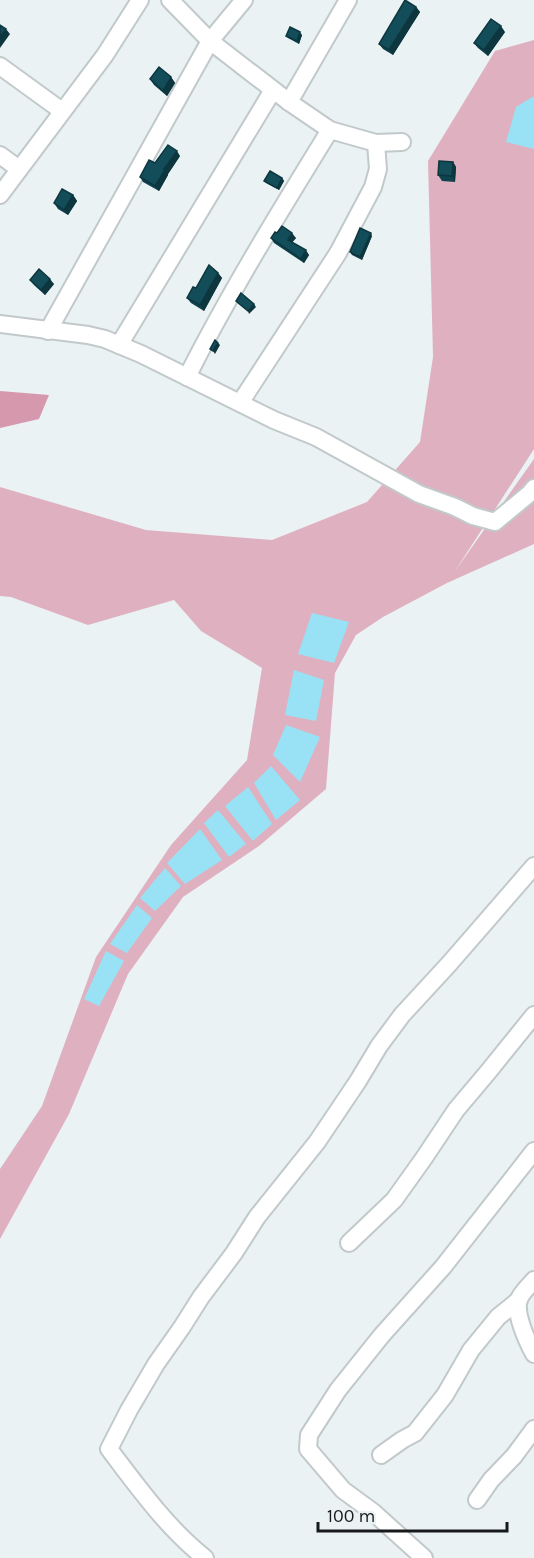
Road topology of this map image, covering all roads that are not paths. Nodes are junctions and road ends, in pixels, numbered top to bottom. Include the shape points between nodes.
1 (140, 0) edge
2 (170, 0) edge
3 (244, 0) edge
4 (348, 0) edge
5 (210, 41) junction
6 (0, 66) edge
7 (273, 90) junction
8 (289, 102) junction
9 (62, 111) junction
10 (330, 130) junction
11 (402, 142) dead end
12 (376, 143) junction
13 (0, 155) edge
14 (19, 169) junction
15 (0, 195) edge
16 (0, 324) edge
17 (48, 331) junction
18 (119, 345) junction
19 (187, 377) junction
20 (240, 403) junction
21 (534, 488) edge
22 (534, 866) edge
23 (534, 1015) edge
24 (534, 1151) edge
25 (349, 1243) dead end
26 (534, 1280) edge
27 (519, 1299) junction
28 (534, 1354) edge
29 (534, 1429) edge
30 (381, 1455) dead end
31 (477, 1500) dead end
32 (206, 1558) edge
33 (424, 1558) edge

1 - 9 street
2 - 5 street
3 - 5 street
4 - 8 street
5 - 7 street
5 - 17 street
6 - 9 street
7 - 8 street
7 - 18 street
8 - 10 street
9 - 14 street
10 - 12 street
10 - 19 street via 266,234
11 - 12 street
12 - 20 street via 378,169 373,187 338,253
13 - 14 street
14 - 15 street
16 - 17 street
17 - 18 street via 88,335
18 - 19 street
19 - 20 street
20 - 21 street via 316,437 419,494 473,516 495,522
22 - 32 street via 396,1022 317,1142 257,1216 156,1364 109,1449 166,1520
23 - 25 street via 456,1110 394,1200
24 - 33 street via 443,1267 382,1335 309,1435 308,1449 338,1486
26 - 27 street
27 - 28 street via 518,1316
27 - 30 street via 471,1350 445,1395 418,1428
29 - 31 street

